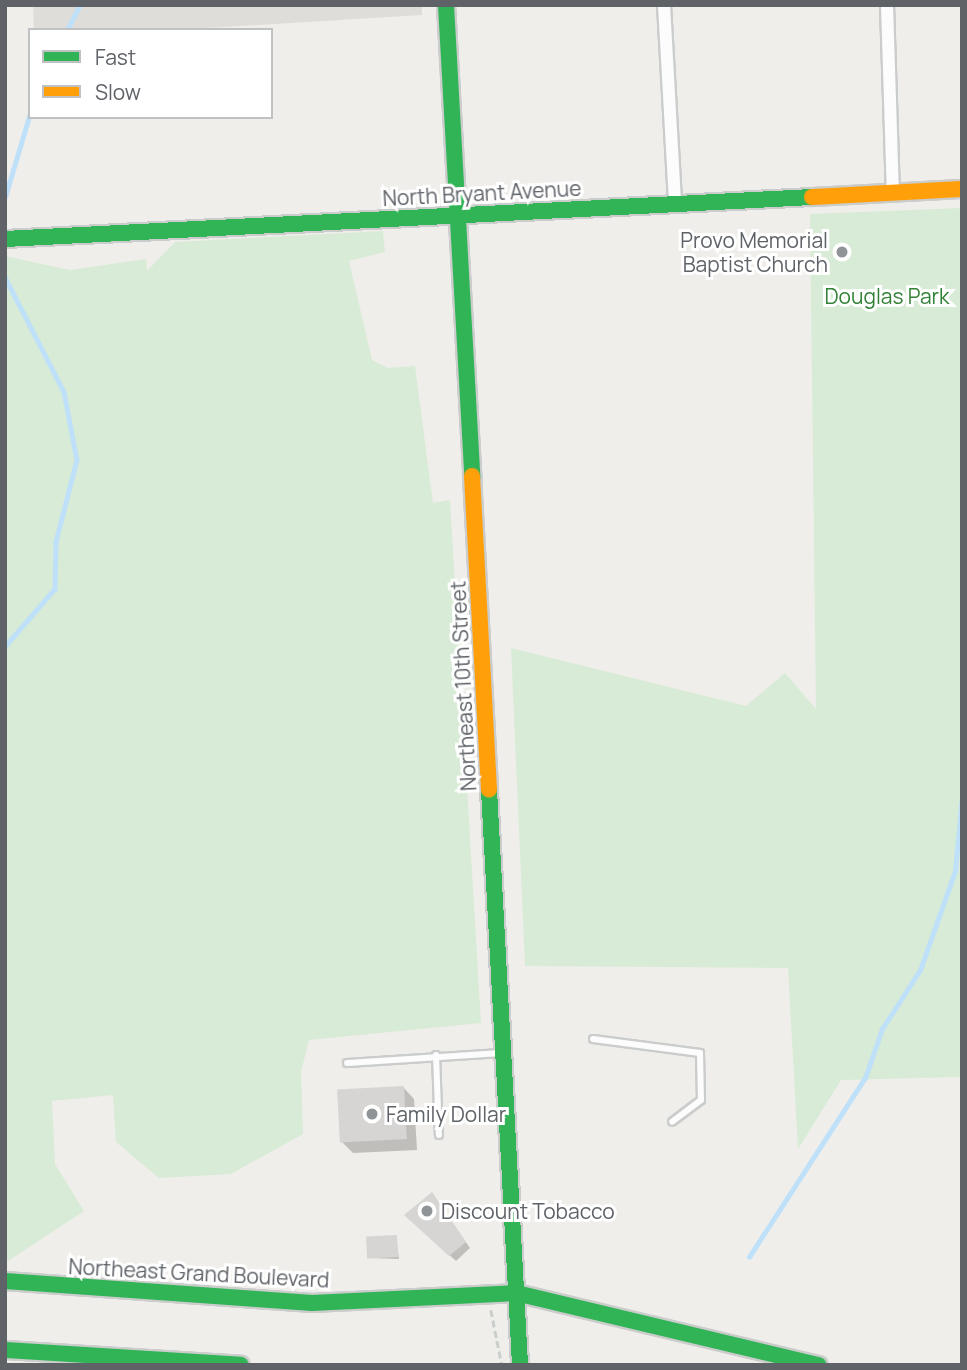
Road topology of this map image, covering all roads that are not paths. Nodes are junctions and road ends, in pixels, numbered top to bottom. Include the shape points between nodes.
1 (446, 5) edge
2 (664, 5) edge
3 (887, 5) edge
4 (962, 189) edge
5 (893, 192) junction
6 (675, 203) junction
7 (458, 215) junction
8 (5, 239) edge
9 (593, 1039) dead end
10 (504, 1052) junction
11 (436, 1055) junction
12 (347, 1063) dead end
13 (672, 1122) dead end
14 (439, 1135) dead end
15 (5, 1282) edge
16 (516, 1293) junction
17 (5, 1350) edge
18 (242, 1365) edge
19 (520, 1365) edge
20 (819, 1365) edge

1 - 7 main road, Northeast 10th Street
2 - 6 street
3 - 5 street
4 - 5 main road, North Bryant Avenue
5 - 6 main road, North Bryant Avenue
6 - 7 main road, North Bryant Avenue
7 - 8 main road, North Bryant Avenue
7 - 10 main road, Northeast 10th Street
9 - 13 lane via 700,1053 701,1100
10 - 11 lane
10 - 16 main road, Northeast 10th Street
11 - 12 lane
11 - 14 lane
15 - 16 main road, Northeast Grand Boulevard via 312,1303
16 - 19 main road, Northeast 10th Street
16 - 20 main road, Northeast Grand Boulevard
17 - 18 main road

